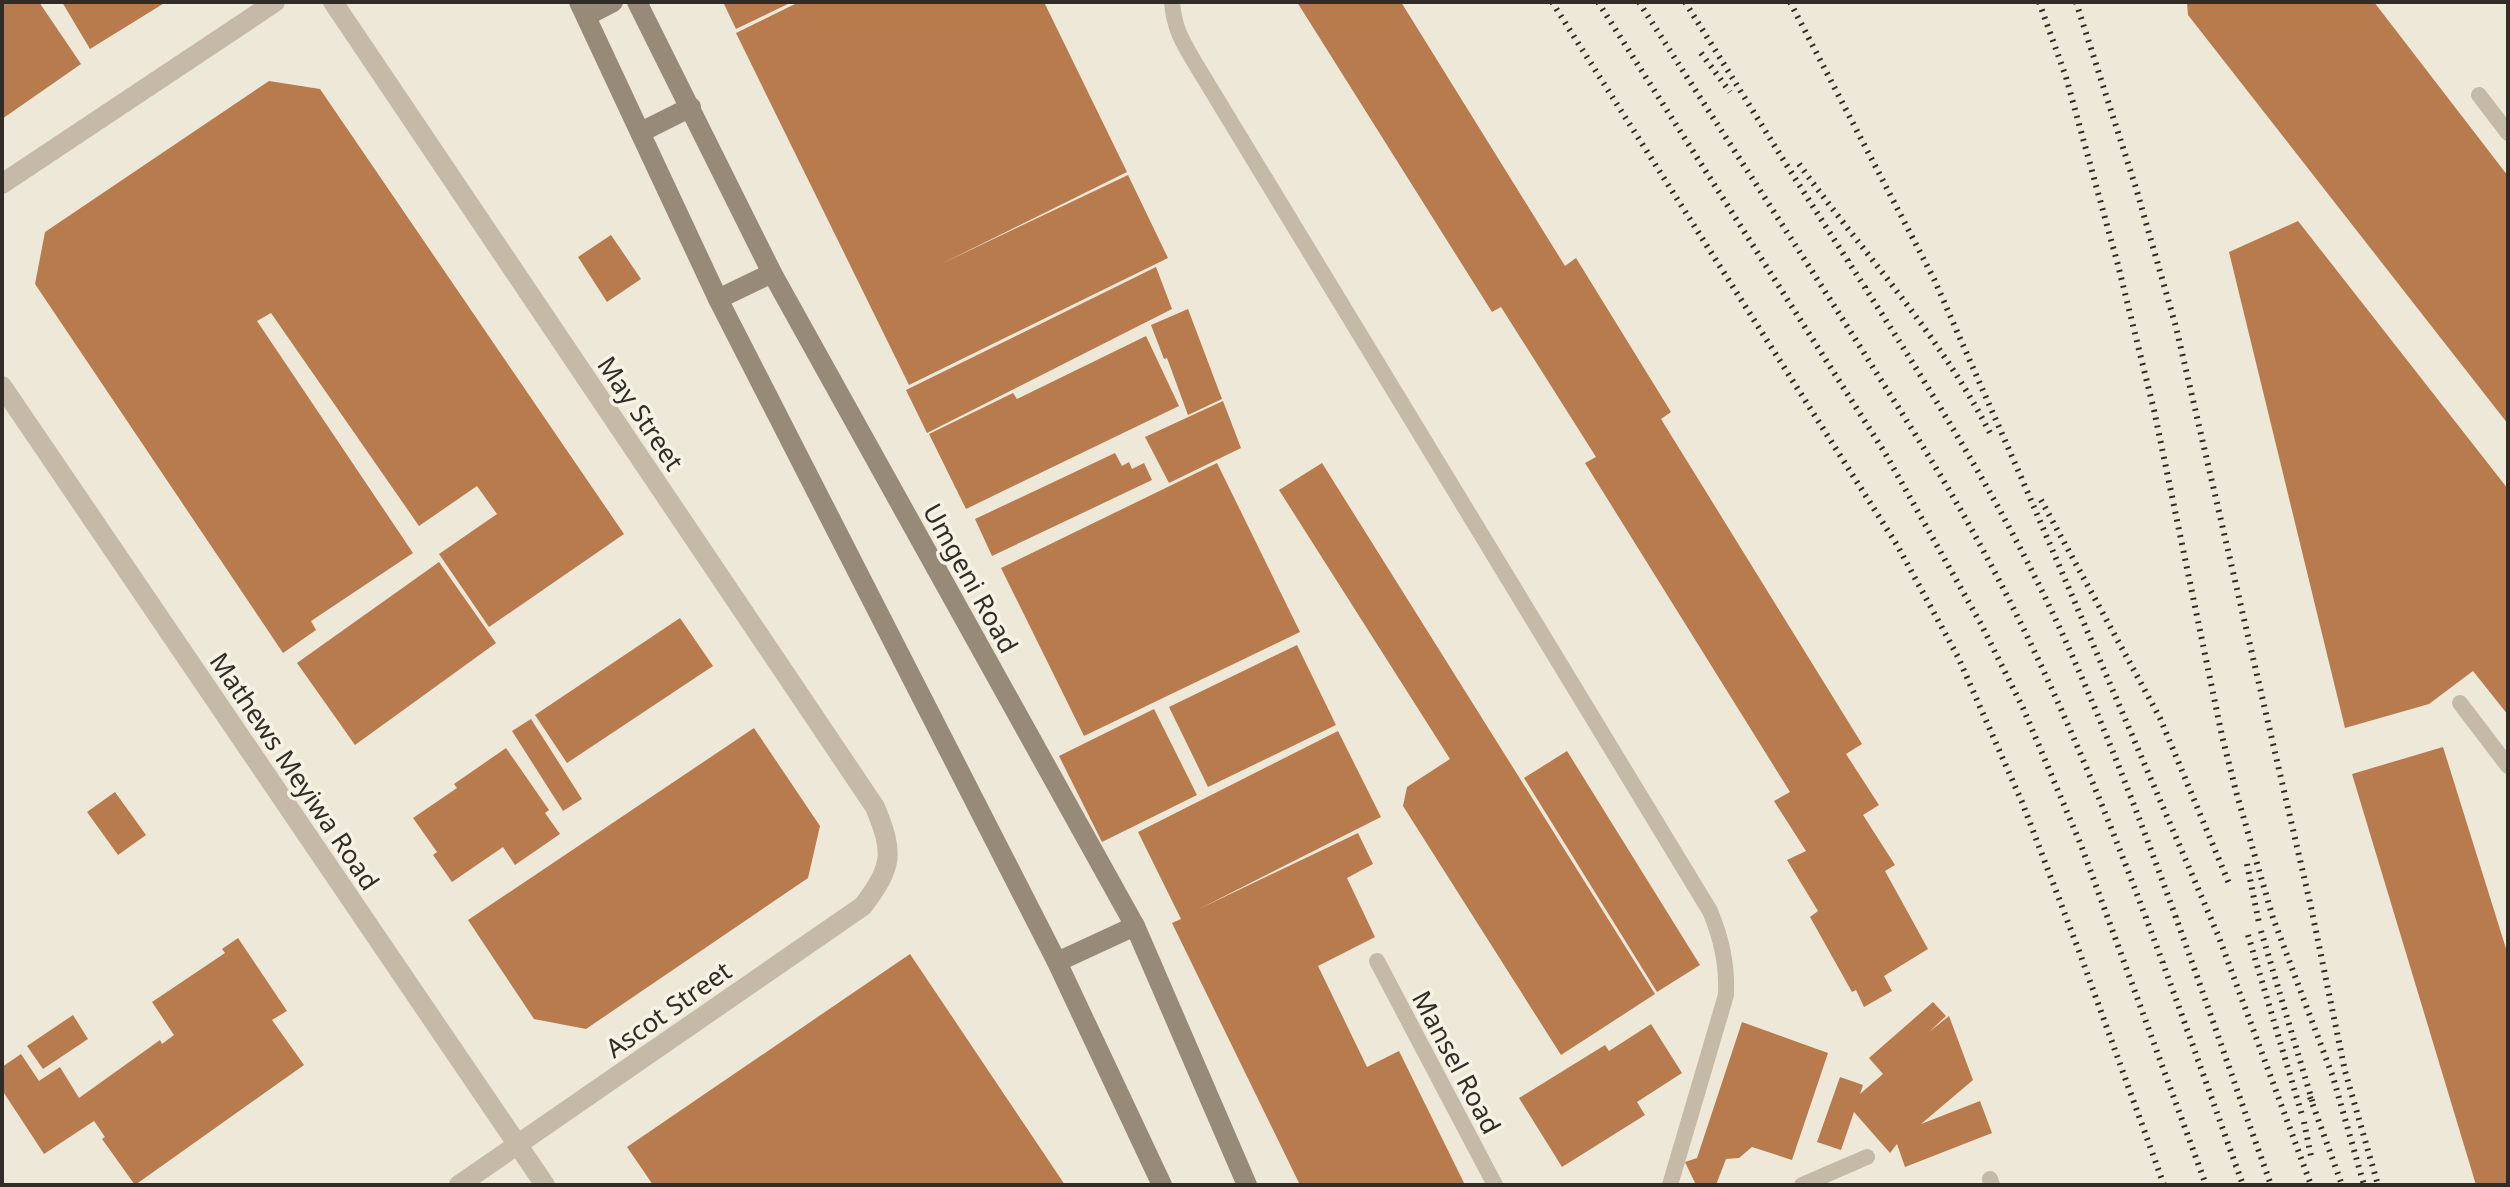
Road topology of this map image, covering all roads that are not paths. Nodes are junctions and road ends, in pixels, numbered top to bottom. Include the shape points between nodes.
1 (275, 2) edge
2 (333, 2) edge
3 (613, 2) edge
4 (637, 2) edge
5 (1172, 2) edge
6 (583, 9) edge
7 (2479, 95) dead end
8 (691, 107) junction
9 (641, 132) junction
10 (2508, 133) edge
11 (2, 184) edge
12 (772, 273) junction
13 (718, 299) junction
14 (2, 386) edge
15 (2460, 703) dead end
16 (2508, 766) edge
17 (888, 860) joint
18 (1135, 926) junction
19 (1377, 961) dead end
20 (1057, 962) junction
21 (518, 1146) junction
22 (1867, 1157) dead end
23 (1819, 1182) edge
24 (459, 1185) edge
25 (545, 1185) edge
26 (1162, 1185) edge
27 (1247, 1185) edge
28 (1495, 1185) edge
29 (1670, 1185) edge
30 (1802, 1185) edge

1 - 11 street
2 - 17 street, May Street via 875,807 885,830
3 - 6 main road
4 - 8 main road, Umgeni Road
5 - 29 lane via 1177,30 1195,63 1710,911 1722,940 1726,995
6 - 9 main road
7 - 10 lane
8 - 9 main road
8 - 12 main road, Umgeni Road
9 - 13 main road
12 - 13 main road
12 - 18 main road, Umgeni Road
13 - 20 main road
14 - 21 street, Mathews Meyiwa Road
15 - 16 lane
17 - 21 street, Ascot Street via 882,881 863,906
18 - 20 main road
18 - 27 main road, Umgeni Road
19 - 28 lane, Mansel Road
20 - 26 main road
21 - 24 street, Ascot Street
21 - 25 street, Mathews Meyiwa Road
22 - 23 lane
23 - 30 lane

